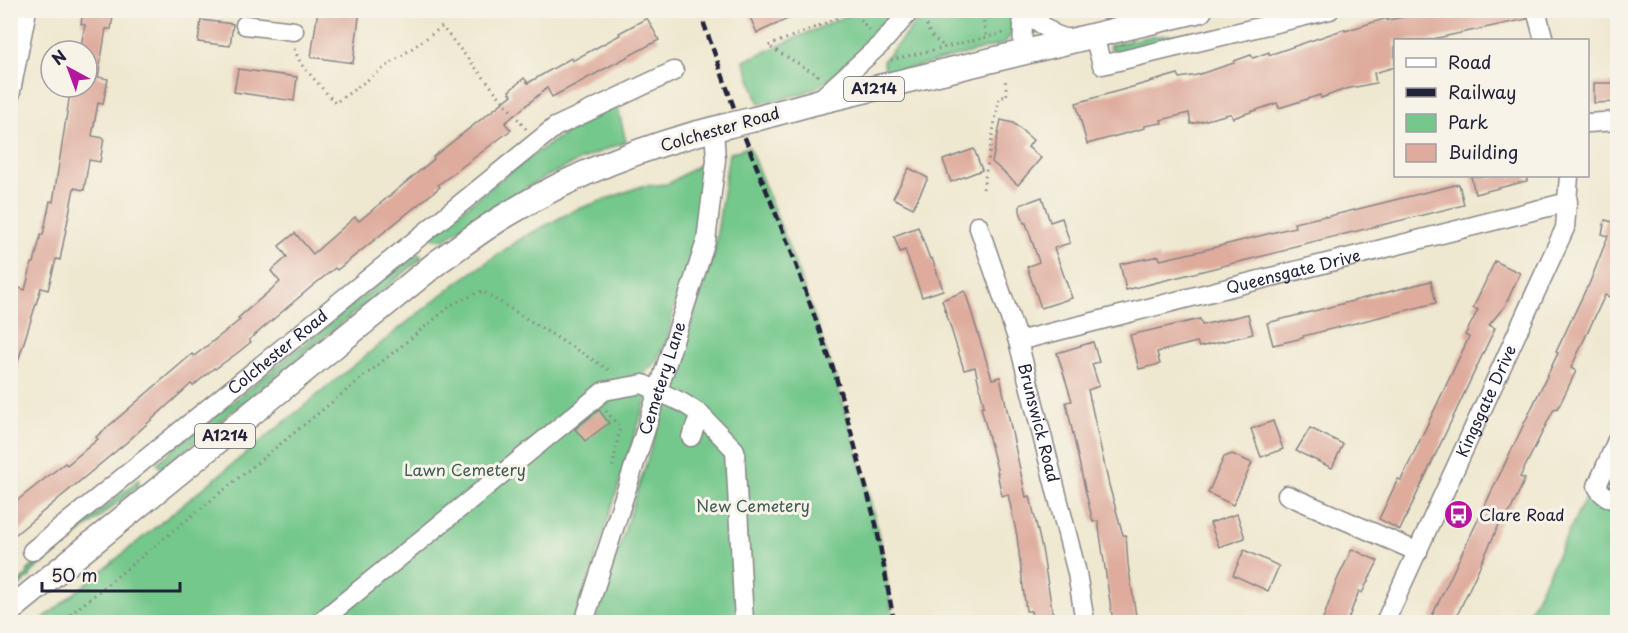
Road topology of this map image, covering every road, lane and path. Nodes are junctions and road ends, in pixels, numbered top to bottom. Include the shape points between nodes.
1 (27, 10) edge
2 (852, 10) edge
3 (911, 10) edge
4 (981, 10) edge
5 (1021, 10) edge
6 (1200, 10) edge
7 (1330, 10) edge
8 (1536, 10) edge
9 (931, 12) edge
10 (270, 19) edge
11 (245, 24) dead end
12 (870, 32) dead end
13 (293, 36) joint
14 (1083, 39) junction
15 (1544, 39) edge
16 (944, 46) junction
17 (1022, 54) junction
18 (888, 60) dead end
19 (674, 71) dead end
20 (1004, 73) dead end
21 (818, 75) dead end
22 (10, 96) edge
23 (818, 102) junction
24 (1617, 121) edge
25 (1589, 123) edge
26 (720, 127) junction
27 (532, 136) dead end
28 (1569, 177) edge
29 (982, 189) dead end
30 (1569, 202) junction
31 (978, 225) dead end
32 (417, 240) junction
33 (439, 261) junction
34 (1018, 341) junction
35 (658, 391) junction
36 (600, 395) junction
37 (700, 414) junction
38 (691, 437) dead end
39 (1617, 438) edge
40 (140, 465) junction
41 (610, 479) dead end
42 (158, 490) junction
43 (1287, 495) dead end
44 (1617, 502) edge
45 (32, 551) dead end
46 (1418, 552) junction
47 (10, 610) edge
48 (61, 622) edge
49 (320, 622) edge
50 (584, 622) edge
51 (744, 622) edge
52 (1085, 622) edge
53 (1385, 622) edge

1 - 22 street
2 - 12 path
2 - 21 path via 768,46
3 - 23 street via 875,50
4 - 16 path via 987,37
5 - 14 street via 1054,34
5 - 17 street
6 - 14 main road, Colchester Road / A1214
7 - 14 street via 1102,65
8 - 15 street
9 - 16 path via 926,26
10 - 11 street
10 - 13 street
13 - 27 path via 301,64 335,103 442,27
14 - 17 main road, Colchester Road / A1214
16 - 18 path
17 - 23 main road, Colchester Road / A1214
19 - 32 street, Colchester Road via 555,127
20 - 29 path via 1007,96 999,98
23 - 26 main road, Colchester Road / A1214, bridge
24 - 25 street
26 - 33 main road, Colchester Road / A1214 via 580,176 508,214
26 - 35 street, Cemetery Lane via 706,241
28 - 30 street, Kingsgate Drive
30 - 34 street, Queensgate Drive
30 - 46 street, Kingsgate Drive via 1565,228
31 - 34 street, Brunswick Road
32 - 33 street
32 - 40 street, Colchester Road
33 - 42 main road, Colchester Road / A1214
34 - 52 street, Brunswick Road via 1077,573
35 - 36 street via 643,384
35 - 37 street
35 - 50 street, Cemetery Lane
36 - 41 path via 620,426
36 - 48 path via 609,370 482,291 453,304 423,326
36 - 49 street
37 - 38 street
37 - 51 street via 735,450
39 - 44 street via 1598,486 1600,492
40 - 42 street
40 - 45 street, Colchester Road
42 - 47 main road, Colchester Road / A1214
43 - 46 street
46 - 53 street, Kingsgate Drive

